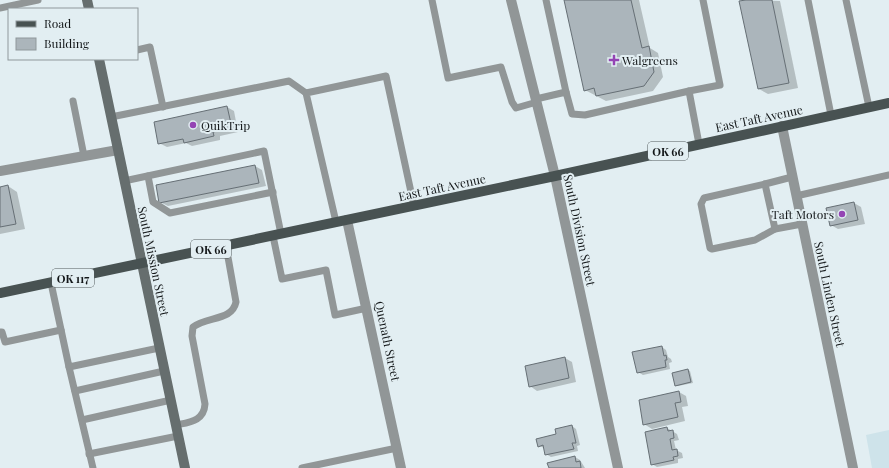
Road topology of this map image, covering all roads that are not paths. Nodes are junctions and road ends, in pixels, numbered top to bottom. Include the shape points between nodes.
1 (38, 0) edge
2 (432, 0) edge
3 (511, 0) edge
4 (546, 0) edge
5 (703, 0) edge
6 (808, 0) edge
7 (846, 0) edge
8 (0, 8) edge
9 (138, 50) edge
10 (99, 60) edge
11 (689, 91) junction
12 (566, 92) junction
13 (306, 93) junction
14 (72, 101) dead end
15 (536, 101) junction
16 (889, 103) edge
17 (163, 107) junction
18 (869, 107) junction
19 (831, 115) junction
20 (111, 117) junction
21 (782, 126) junction
22 (699, 144) junction
23 (118, 150) junction
24 (84, 156) junction
25 (0, 171) edge
26 (889, 175) edge
27 (148, 176) junction
28 (556, 176) junction
29 (792, 177) junction
30 (124, 181) junction
31 (765, 184) junction
32 (273, 192) junction
33 (796, 196) junction
34 (414, 206) junction
35 (347, 220) junction
36 (336, 222) junction
37 (802, 224) junction
38 (775, 229) junction
39 (277, 235) junction
40 (226, 246) junction
41 (141, 264) junction
42 (51, 283) junction
43 (0, 293) edge
44 (367, 308) junction
45 (61, 330) junction
46 (0, 332) edge
47 (159, 348) junction
48 (69, 367) junction
49 (164, 371) junction
50 (75, 391) junction
51 (171, 400) junction
52 (82, 420) junction
53 (176, 425) junction
54 (178, 436) junction
55 (397, 448) junction
56 (89, 454) junction
57 (93, 468) edge
58 (185, 468) edge
59 (302, 468) edge
60 (402, 468) edge
61 (618, 468) edge
62 (853, 468) edge

1 - 8 lane
2 - 15 lane via 448,78 502,67 516,108
3 - 15 street, South Division Street
4 - 12 lane
5 - 11 lane via 720,84
6 - 19 lane
7 - 18 lane
9 - 17 lane via 150,47
10 - 20 street, South Mission Street
11 - 12 lane via 585,115 572,114
11 - 22 lane
12 - 15 lane
13 - 17 lane via 289,81
13 - 34 lane via 386,76
13 - 36 lane
14 - 24 lane
15 - 28 street, South Division Street
16 - 18 main road, East Taft Avenue / OK 66
17 - 20 lane
18 - 19 main road, East Taft Avenue / OK 66
19 - 21 main road, East Taft Avenue / OK 66
20 - 23 street, South Mission Street
21 - 22 main road, East Taft Avenue / OK 66
21 - 29 street, South Linden Street
22 - 28 main road, East Taft Avenue / OK 66
23 - 24 street
23 - 30 street, South Mission Street
24 - 25 street
26 - 33 lane
27 - 30 lane
27 - 32 lane via 153,202 170,213
27 - 32 lane via 264,151
28 - 34 main road, East Taft Avenue / OK 66
28 - 61 street, South Division Street
29 - 31 lane
29 - 33 street, South Linden Street
30 - 41 street, South Mission Street
31 - 38 lane
31 - 38 lane via 704,198 701,204 710,248 755,240
32 - 39 lane
33 - 37 street, South Linden Street
34 - 35 main road, East Taft Avenue / OK 66
35 - 36 main road, East Taft Avenue / OK 66
35 - 44 street, Quenath Street
36 - 39 main road, East Taft Avenue / OK 66
37 - 38 lane
37 - 62 street, South Linden Street
39 - 40 main road, East Taft Avenue / OK 66
39 - 44 lane via 282,280 326,270 335,315
40 - 41 main road, East Taft Avenue / OK 66
40 - 53 lane via 236,302 228,315 201,321 193,327 192,336 206,404 199,419
41 - 42 main road, East Taft Avenue / OK 117
41 - 47 street, South Mission Street
42 - 43 main road, East Taft Avenue / OK 117
42 - 45 lane
44 - 55 street, Quenath Street
45 - 46 lane via 5,342
45 - 48 lane
47 - 48 lane
47 - 49 street, South Mission Street
48 - 50 lane
49 - 50 lane
49 - 51 street, South Mission Street
50 - 52 lane
51 - 52 lane
51 - 53 street, South Mission Street
52 - 56 lane
53 - 54 street, South Mission Street
54 - 56 lane
54 - 58 street, South Mission Street
55 - 59 lane
55 - 60 street, Quenath Street
56 - 57 lane

